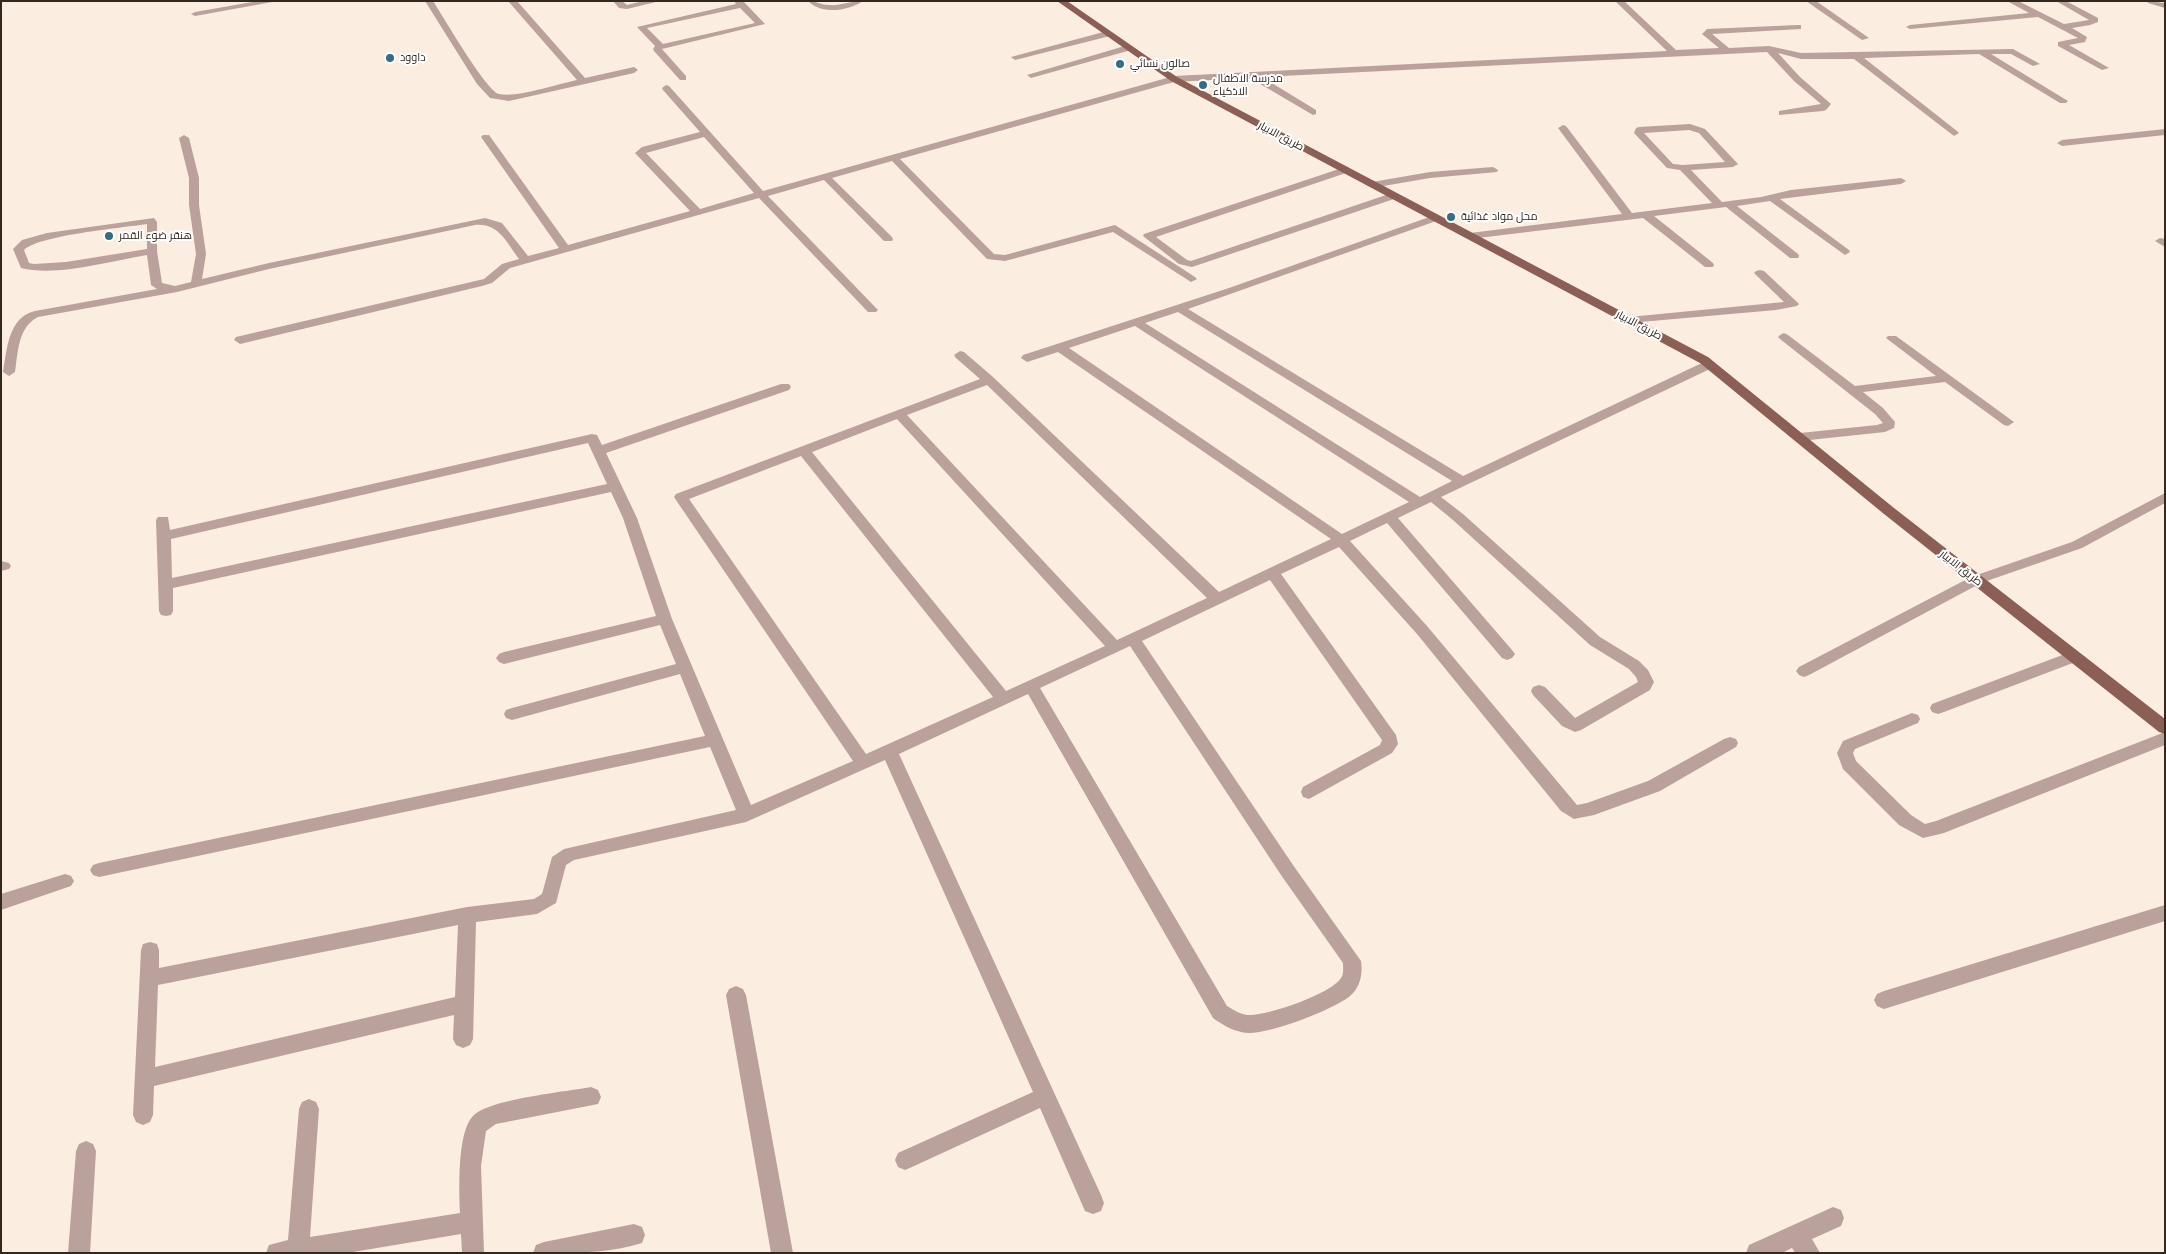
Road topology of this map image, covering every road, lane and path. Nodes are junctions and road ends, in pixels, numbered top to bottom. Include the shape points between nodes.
1 (204, 1) edge
2 (274, 1) edge
3 (429, 1) edge
4 (512, 1) edge
5 (656, 1) edge
6 (812, 1) edge
7 (859, 1) edge
8 (1061, 1) edge
9 (1619, 1) edge
10 (1810, 1) edge
11 (2011, 1) edge
12 (2060, 1) edge
13 (2151, 1) edge
14 (740, 3) edge
15 (621, 4) edge
16 (2165, 6) edge
17 (219, 11) junction
18 (195, 14) dead end
19 (2038, 15) junction
20 (641, 27) junction
21 (1798, 27) dead end
22 (1910, 27) dead end
23 (2060, 27) junction
24 (1107, 34) junction
25 (1865, 38) dead end
26 (660, 46) junction
27 (1128, 48) junction
28 (1768, 49) junction
29 (1727, 50) junction
30 (1981, 52) junction
31 (1674, 53) junction
32 (1856, 56) junction
33 (1015, 58) dead end
34 (1045, 60) junction
35 (2036, 64) dead end
36 (2105, 68) dead end
37 (634, 70) dead end
38 (1031, 75) dead end
39 (1252, 75) junction
40 (683, 78) dead end
41 (1174, 79) junction
42 (583, 81) junction
43 (666, 88) dead end
44 (2063, 100) dead end
45 (1313, 112) dead end
46 (1782, 113) dead end
47 (1563, 128) dead end
48 (2165, 132) edge
49 (1954, 133) dead end
50 (705, 134) junction
51 (486, 136) dead end
52 (184, 138) dead end
53 (2062, 143) dead end
54 (894, 158) junction
55 (1683, 168) junction
56 (1344, 170) junction
57 (1492, 170) dead end
58 (826, 177) junction
59 (1901, 181) dead end
60 (1372, 184) junction
61 (761, 195) junction
62 (1393, 196) junction
63 (1772, 198) junction
64 (1724, 205) junction
65 (698, 213) junction
66 (1645, 214) junction
67 (1629, 216) junction
68 (1435, 218) junction
69 (1470, 236) junction
70 (888, 239) dead end
71 (566, 250) junction
72 (152, 251) junction
73 (1845, 252) dead end
74 (1794, 256) dead end
75 (526, 261) junction
76 (1709, 265) dead end
77 (1760, 273) dead end
78 (1191, 278) dead end
79 (196, 285) junction
80 (177, 289) junction
81 (1179, 308) junction
82 (872, 310) dead end
83 (1629, 320) junction
84 (1136, 322) junction
85 (1784, 337) dead end
86 (1892, 338) dead end
87 (240, 340) dead end
88 (1059, 347) junction
89 (960, 355) dead end
90 (1027, 358) dead end
91 (1708, 365) junction
92 (9, 372) dead end
93 (1947, 378) junction
94 (989, 380) junction
95 (785, 387) dead end
96 (1852, 390) junction
97 (900, 415) junction
98 (2008, 422) dead end
99 (1800, 437) junction
100 (598, 451) junction
101 (804, 451) junction
102 (1461, 481) junction
103 (615, 487) junction
104 (2165, 497) edge
105 (1425, 499) junction
106 (1390, 518) junction
107 (164, 520) dead end
108 (164, 536) junction
109 (1340, 539) junction
110 (1272, 572) junction
111 (1976, 580) junction
112 (165, 585) junction
113 (1216, 598) junction
114 (166, 611) dead end
115 (666, 619) junction
116 (1132, 640) junction
117 (1115, 647) junction
118 (1507, 654) dead end
119 (2073, 657) junction
120 (504, 658) dead end
121 (684, 667) junction
122 (1804, 671) dead end
123 (1031, 686) junction
124 (1539, 691) dead end
125 (1004, 700) junction
126 (1938, 708) dead end
127 (512, 714) dead end
128 (1912, 719) dead end
129 (2165, 728) edge
130 (2165, 738) edge
131 (714, 740) junction
132 (1730, 743) dead end
133 (890, 752) junction
134 (864, 764) junction
135 (1309, 792) dead end
136 (746, 815) junction
137 (99, 870) dead end
138 (65, 881) dead end
139 (1, 902) edge
140 (2165, 913) edge
141 (467, 915) junction
142 (150, 950) dead end
143 (149, 978) junction
144 (736, 994) dead end
145 (1884, 1000) dead end
146 (464, 1004) junction
147 (463, 1039) dead end
148 (144, 1079) junction
149 (1045, 1096) junction
150 (591, 1097) dead end
151 (309, 1109) dead end
152 (143, 1115) dead end
153 (86, 1151) dead end
154 (905, 1160) dead end
155 (1093, 1203) dead end
156 (1833, 1218) dead end
157 (471, 1222) junction
158 (634, 1235) dead end
159 (1795, 1235) junction
160 (288, 1251) edge
161 (79, 1253) edge
162 (473, 1253) edge
163 (544, 1253) edge
164 (782, 1253) edge
165 (1757, 1253) edge
166 (1809, 1253) edge

1 - 17 street via 209,8
2 - 17 street
3 - 42 street via 480,82 493,96 508,98
4 - 42 street
5 - 15 street
6 - 7 street via 821,8
8 - 24 main road, طريق الابيار
9 - 31 street
10 - 25 street
11 - 19 street
12 - 23 street via 2095,20
13 - 16 street
14 - 20 street
14 - 26 street via 761,24
15 - 20 street via 622,9
17 - 18 street
19 - 22 street
19 - 23 street
20 - 26 street
21 - 29 street via 1707,32
23 - 36 street via 2084,39 2061,44
24 - 27 main road, طريق الابيار
24 - 34 street
26 - 40 street via 657,49
27 - 34 street
27 - 41 main road, طريق الابيار
28 - 29 street
28 - 32 street via 1801,56
28 - 46 street via 1826,104 1823,108
29 - 31 street
30 - 32 street
30 - 35 street via 2014,52
30 - 44 street
31 - 39 street
32 - 49 street
33 - 34 street
34 - 38 street
37 - 42 street
39 - 41 street
39 - 45 street
41 - 54 street
41 - 56 main road, طريق الابيار
43 - 50 street
47 - 67 street
48 - 53 street
50 - 61 street
50 - 65 street via 640,153
51 - 71 street
52 - 79 street via 194,178 201,254
54 - 58 street
54 - 78 street via 991,257 1005,258 1115,228
55 - 55 street via 1731,165 1733,162 1696,128 1639,130 1666,163
55 - 64 street
56 - 60 main road, طريق الابيار
56 - 62 street via 1148,236 1183,262 1192,264
57 - 60 street
58 - 61 street
58 - 70 street
59 - 63 street
60 - 62 main road, طريق الابيار
61 - 65 street
61 - 82 street
62 - 68 main road, طريق الابيار
63 - 64 street
63 - 73 street
64 - 66 street
64 - 74 street
65 - 71 street
66 - 67 street
66 - 76 street
67 - 69 street
68 - 69 main road, طريق الابيار
68 - 81 street
69 - 83 main road, طريق الابيار
71 - 75 street
72 - 72 street via 30,268 25,266 18,249 26,242 48,236 145,219 152,222
72 - 80 street via 157,285
75 - 79 street via 498,225 485,221 292,260
75 - 87 street via 506,266 488,281 478,284
77 - 83 street via 1793,304
79 - 80 street
80 - 92 street via 28,316 19,326
81 - 84 street
81 - 102 street
83 - 91 main road, طريق الابيار
84 - 88 street
84 - 105 street
85 - 96 street
86 - 93 street
88 - 90 street
88 - 109 street
89 - 94 street
91 - 99 main road, طريق الابيار
91 - 102 street
93 - 96 street
93 - 98 street
94 - 97 street
94 - 113 street
95 - 100 street
96 - 99 street via 1886,417 1889,425
97 - 101 street
97 - 117 street
99 - 111 main road, طريق الابيار
100 - 103 street
100 - 108 street via 592,438
101 - 125 street
101 - 134 street via 681,497
102 - 105 street
103 - 112 street
103 - 115 street via 630,518
104 - 111 street via 2078,545
105 - 106 street
105 - 124 street via 1458,517 1595,641 1634,665 1646,682 1574,726
106 - 109 street
106 - 118 street
107 - 108 street
108 - 112 street
109 - 110 street
109 - 132 street via 1422,630 1574,812 1654,786
110 - 113 street
110 - 135 street via 1390,739 1386,749
111 - 119 main road, طريق الابيار
111 - 122 street
112 - 114 street
113 - 116 street
115 - 120 street
115 - 121 street
116 - 117 street
116 - 123 street via 1352,961 1354,973 1351,983 1342,991 1264,1023 1235,1022 1220,1012
117 - 123 street
119 - 126 street
119 - 129 main road, طريق الابيار
121 - 127 street
121 - 131 street
123 - 125 street
125 - 133 street
128 - 130 street via 1848,745 1845,753 1849,764 1905,820 1923,831 1938,828
131 - 136 street
131 - 137 street
133 - 134 street
133 - 149 street
134 - 136 street
136 - 141 street via 570,854 558,862 550,898 545,903
138 - 139 street
140 - 145 street
141 - 143 street
141 - 146 street
142 - 143 street
143 - 148 street
144 - 164 street
146 - 147 street
146 - 148 street
148 - 152 street
149 - 154 street
149 - 155 street
150 - 157 street via 492,1115 479,1124 472,1141
151 - 160 street
153 - 161 street
156 - 159 street
157 - 160 street
157 - 162 street
158 - 163 street
159 - 165 street
159 - 166 street

